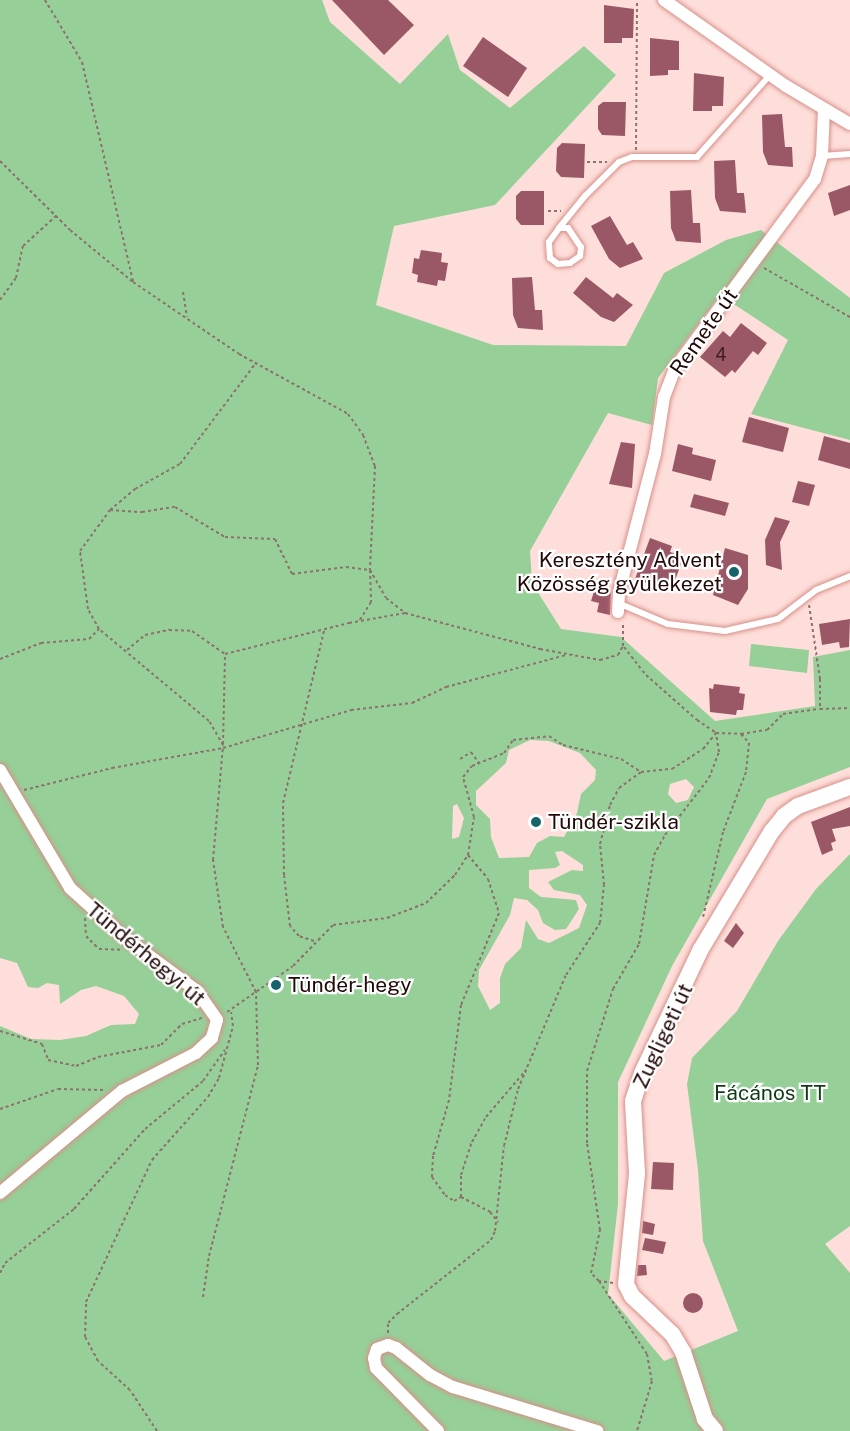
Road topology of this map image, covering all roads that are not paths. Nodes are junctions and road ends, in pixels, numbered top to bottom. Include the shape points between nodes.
1 (664, 0) edge
2 (772, 73) junction
3 (824, 109) junction
4 (850, 124) edge
5 (850, 154) edge
6 (822, 156) junction
7 (559, 228) junction
8 (850, 576) edge
9 (618, 607) joint
10 (0, 770) edge
11 (850, 788) edge
12 (0, 1193) edge
13 (438, 1431) edge
14 (597, 1431) edge
15 (715, 1431) edge

1 - 2 street
2 - 3 street
2 - 7 lane via 697,157 636,157 619,162
3 - 4 street
3 - 6 street, Remete út
5 - 6 lane
6 - 9 street, Remete út via 815,179 675,368 664,397 655,454
7 - 7 lane via 549,242 550,258 558,264 570,263 580,256 581,247 568,228
8 - 9 lane via 808,595 794,610 752,626 698,630
10 - 12 street, Tündérhegyi út via 65,881 91,908 197,991 215,1013 216,1030 196,1053 122,1091
11 - 15 street, Zugligeti út via 798,806 772,831 701,950 642,1073 633,1101 637,1173 626,1284 632,1296 672,1334 705,1419
13 - 14 street via 376,1368 375,1353 388,1345 453,1387

